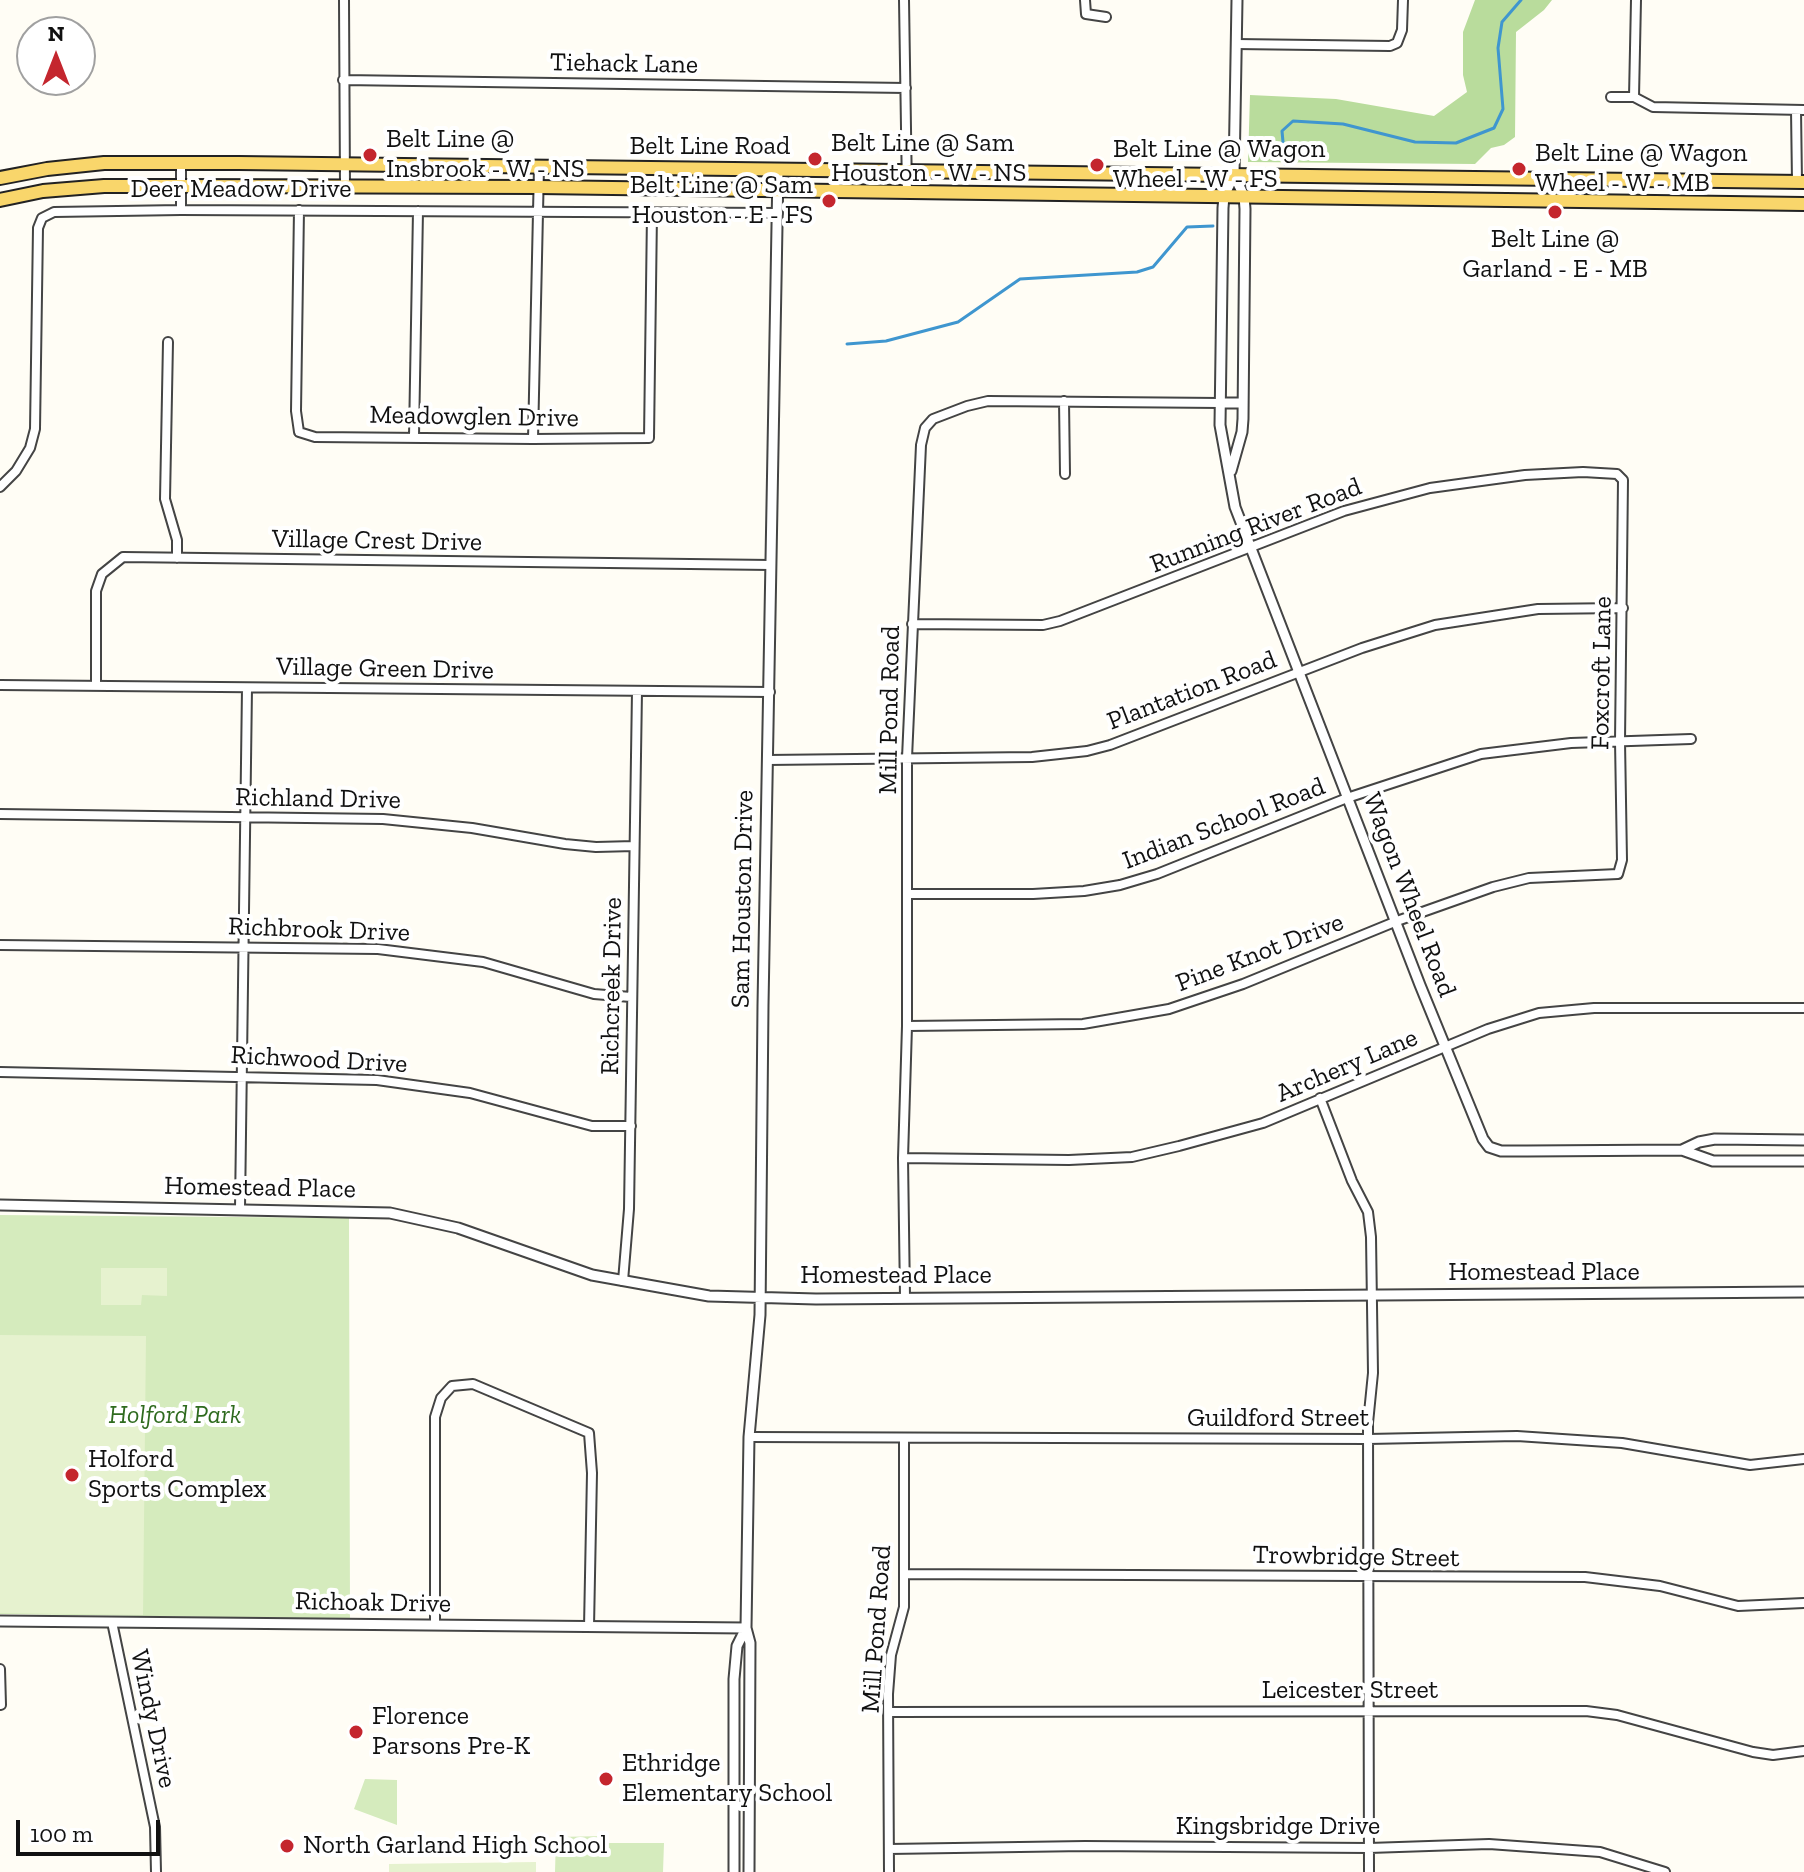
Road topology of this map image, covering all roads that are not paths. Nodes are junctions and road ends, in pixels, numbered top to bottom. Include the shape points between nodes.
1 (344, 0) edge
2 (904, 0) edge
3 (1085, 0) edge
4 (1237, 0) edge
5 (1403, 0) edge
6 (1636, 0) edge
7 (1106, 17) dead end
8 (1236, 44) junction
9 (343, 80) junction
10 (906, 88) junction
11 (1611, 97) dead end
12 (1634, 97) junction
13 (1800, 110) edge
14 (181, 163) junction
15 (345, 166) junction
16 (539, 167) junction
17 (778, 170) junction
18 (907, 171) junction
19 (1076, 173) junction
20 (1234, 175) junction
21 (0, 178) edge
22 (1566, 179) junction
23 (1655, 180) junction
24 (1800, 182) edge
25 (181, 186) junction
26 (345, 187) junction
27 (538, 187) junction
28 (778, 191) junction
29 (907, 192) junction
30 (1076, 194) junction
31 (1224, 196) junction
32 (1244, 196) junction
33 (0, 200) edge
34 (1566, 200) junction
35 (1655, 202) junction
36 (1800, 204) edge
37 (181, 210) junction
38 (299, 210) junction
39 (418, 211) junction
40 (538, 212) junction
41 (652, 213) junction
42 (778, 213) junction
43 (1222, 263) junction
44 (1244, 264) junction
45 (168, 342) dead end
46 (1064, 401) junction
47 (1220, 403) junction
48 (1243, 403) junction
49 (414, 436) junction
50 (533, 439) junction
51 (1065, 474) dead end
52 (1230, 474) junction
53 (1617, 474) joint
54 (0, 487) edge
55 (1249, 546) junction
56 (177, 558) junction
57 (771, 565) junction
58 (1623, 608) junction
59 (912, 624) junction
60 (1300, 672) junction
61 (0, 685) edge
62 (96, 686) junction
63 (247, 688) junction
64 (637, 691) junction
65 (770, 692) junction
66 (1691, 739) dead end
67 (1620, 741) junction
68 (907, 758) junction
69 (767, 760) junction
70 (1347, 798) junction
71 (0, 814) edge
72 (246, 817) junction
73 (634, 846) junction
74 (1618, 874) joint
75 (908, 894) junction
76 (1397, 921) junction
77 (0, 945) edge
78 (244, 947) junction
79 (631, 997) junction
80 (1804, 1008) edge
81 (907, 1026) junction
82 (1446, 1046) junction
83 (0, 1072) edge
84 (242, 1075) junction
85 (1320, 1098) junction
86 (631, 1126) junction
87 (1804, 1140) edge
88 (1682, 1150) junction
89 (903, 1158) junction
90 (1804, 1161) edge
91 (0, 1205) edge
92 (240, 1208) junction
93 (623, 1281) junction
94 (1804, 1292) edge
95 (1372, 1296) junction
96 (905, 1297) junction
97 (760, 1298) junction
98 (749, 1437) junction
99 (904, 1438) junction
100 (1368, 1439) junction
101 (1804, 1459) edge
102 (905, 1574) junction
103 (1368, 1576) junction
104 (1804, 1603) edge
105 (0, 1621) edge
106 (112, 1622) junction
107 (435, 1625) junction
108 (589, 1627) junction
109 (746, 1628) junction
110 (0, 1669) edge
111 (1, 1705) edge
112 (889, 1712) junction
113 (1368, 1712) junction
114 (1804, 1751) edge
115 (1369, 1848) junction
116 (889, 1849) junction
117 (156, 1872) edge
118 (734, 1872) edge
119 (749, 1872) edge
120 (889, 1872) edge
121 (1369, 1872) edge
122 (1665, 1872) edge

1 - 9 street
2 - 10 street
3 - 7 street via 1086,14
4 - 8 street, Wagon Wheel Road
5 - 8 street via 1402,30 1390,46
6 - 12 street
8 - 20 street, Wagon Wheel Road
9 - 10 street, Tiehack Lane
9 - 15 street
10 - 18 street
11 - 12 street
12 - 13 street via 1653,107
13 - 24 street
14 - 15 main road, Belt Line Road
14 - 21 main road, Belt Line Road via 104,163
14 - 25 street
15 - 16 main road, Belt Line Road
15 - 26 street
16 - 17 main road, Belt Line Road
16 - 27 street
17 - 18 main road, Belt Line Road
17 - 28 street, Sam Houston Drive
18 - 19 main road, Belt Line Road
18 - 29 street
19 - 20 main road, Belt Line Road
19 - 30 main road
20 - 22 main road, Belt Line Road
20 - 31 street, Wagon Wheel Road
20 - 32 street, Wagon Wheel Road
22 - 23 main road, Belt Line Road
22 - 34 main road
23 - 24 main road, Belt Line Road
23 - 35 main road
24 - 36 main road
25 - 26 main road, Belt Line Road
25 - 33 main road, Belt Line Road via 104,186
25 - 37 street
26 - 27 main road, Belt Line Road
27 - 28 main road, Belt Line Road
27 - 40 street
28 - 29 main road, Belt Line Road
28 - 42 street, Sam Houston Drive
29 - 30 main road, Belt Line Road
30 - 31 main road, Belt Line Road
31 - 32 main road, Belt Line Road
31 - 43 street, Wagon Wheel Road
32 - 34 main road, Belt Line Road
32 - 44 street, Wagon Wheel Road
34 - 35 main road, Belt Line Road
35 - 36 main road, Belt Line Road
37 - 38 street, Deer Meadow Drive
37 - 54 street, Deer Meadow Drive via 78,210 42,218 35,429 30,448
38 - 39 street, Deer Meadow Drive
38 - 49 street, Meadowglen Drive via 299,432 315,437
39 - 40 street, Deer Meadow Drive
39 - 49 street
40 - 41 street, Deer Meadow Drive
40 - 50 street
41 - 42 street, Deer Meadow Drive
41 - 50 street, Meadowglen Drive via 649,438
42 - 57 street, Sam Houston Drive
43 - 44 street
43 - 47 street, Wagon Wheel Road
44 - 48 street, Wagon Wheel Road
45 - 56 street via 165,492
46 - 47 street, Mill Pond Road
46 - 51 street
46 - 59 street, Mill Pond Road via 988,401 933,419 925,428
47 - 48 street
47 - 52 street, Wagon Wheel Road
48 - 52 street, Wagon Wheel Road via 1242,432
49 - 50 street, Meadowglen Drive
52 - 55 street, Wagon Wheel Road
53 - 55 street, Running River Road via 1525,475 1455,483 1344,511
53 - 58 street, Foxcroft Lane via 1623,480
55 - 59 street, Running River Road via 1092,611 1043,625
55 - 60 street, Wagon Wheel Road
56 - 57 street, Village Crest Drive
56 - 62 street, Village Crest Drive via 123,557 102,574 96,591
57 - 65 street, Sam Houston Drive
58 - 60 street, Plantation Road via 1538,609 1462,619
58 - 67 street, Foxcroft Lane
59 - 68 street, Mill Pond Road
60 - 68 street, Plantation Road via 1087,751
60 - 70 street, Wagon Wheel Road
61 - 62 street, Village Green Drive
62 - 63 street, Village Green Drive
63 - 64 street, Village Green Drive
63 - 72 street
64 - 65 street, Village Green Drive
64 - 73 street, Richcreek Drive
65 - 69 street, Sam Houston Drive
66 - 67 street, Indian School Road
67 - 70 street, Indian School Road via 1481,754
67 - 74 street, Foxcroft Lane
68 - 69 street, Plantation Road
68 - 75 street, Mill Pond Road
69 - 97 street, Sam Houston Drive
70 - 75 street, Indian School Road via 1120,885 1033,894
70 - 76 street, Wagon Wheel Road
71 - 72 street, Richland Drive
72 - 73 street, Richland Drive via 408,820 565,844
72 - 78 street
73 - 79 street, Richcreek Drive
74 - 76 street, Pine Knot Drive via 1529,878
75 - 81 street, Mill Pond Road
76 - 81 street, Pine Knot Drive via 1243,984 1158,1012 1083,1024
76 - 82 street, Wagon Wheel Road
77 - 78 street, Richbrook Drive
78 - 79 street, Richbrook Drive via 436,954 594,994
78 - 84 street
79 - 86 street, Richcreek Drive
80 - 82 street, Archery Lane via 1560,1010 1509,1020
81 - 89 street, Mill Pond Road
82 - 85 street, Archery Lane
82 - 88 street, Wagon Wheel Road via 1489,1147
83 - 84 street, Richwood Drive
84 - 86 street, Richwood Drive via 418,1085 470,1093 592,1126
84 - 92 street
85 - 89 street, Archery Lane via 1263,1123 1132,1157
85 - 95 street via 1368,1212
86 - 93 street, Richcreek Drive
87 - 88 street, Wagon Wheel Road via 1715,1139
88 - 90 street, Wagon Wheel Road via 1713,1161
89 - 96 street, Mill Pond Road
91 - 92 street, Homestead Place
92 - 93 street, Homestead Place via 390,1213 458,1228
93 - 97 street, Homestead Place via 693,1295
94 - 95 street, Homestead Place
95 - 96 street, Homestead Place
95 - 100 street
96 - 97 street, Homestead Place
97 - 98 street, Sam Houston Drive
98 - 99 street, Guildford Street
98 - 109 street, Sam Houston Drive
99 - 100 street, Guildford Street
99 - 102 street, Mill Pond Road
100 - 101 street, Guildford Street via 1569,1438 1750,1465
100 - 103 street
102 - 103 street, Trowbridge Street
102 - 112 street, Mill Pond Road via 903,1617 891,1655
103 - 104 street, Trowbridge Street via 1585,1577 1660,1586 1738,1606
103 - 113 street
105 - 106 street, Richoak Drive
106 - 107 street, Richoak Drive
106 - 117 street, Windy Drive via 155,1827
107 - 108 street, Richoak Drive
107 - 108 street via 435,1417 452,1386 473,1384 589,1433
108 - 109 street, Richoak Drive
109 - 118 street, Sam Houston Drive via 737,1646 734,1679
109 - 119 street, Sam Houston Drive
110 - 111 street
112 - 113 street, Leicester Street
112 - 116 street, Mill Pond Road
113 - 114 street, Leicester Street via 1586,1711 1753,1752
113 - 115 street
115 - 116 street, Kingsbridge Drive
115 - 121 street
115 - 122 street, Kingsbridge Drive via 1565,1848 1600,1852
116 - 120 street, Mill Pond Road

